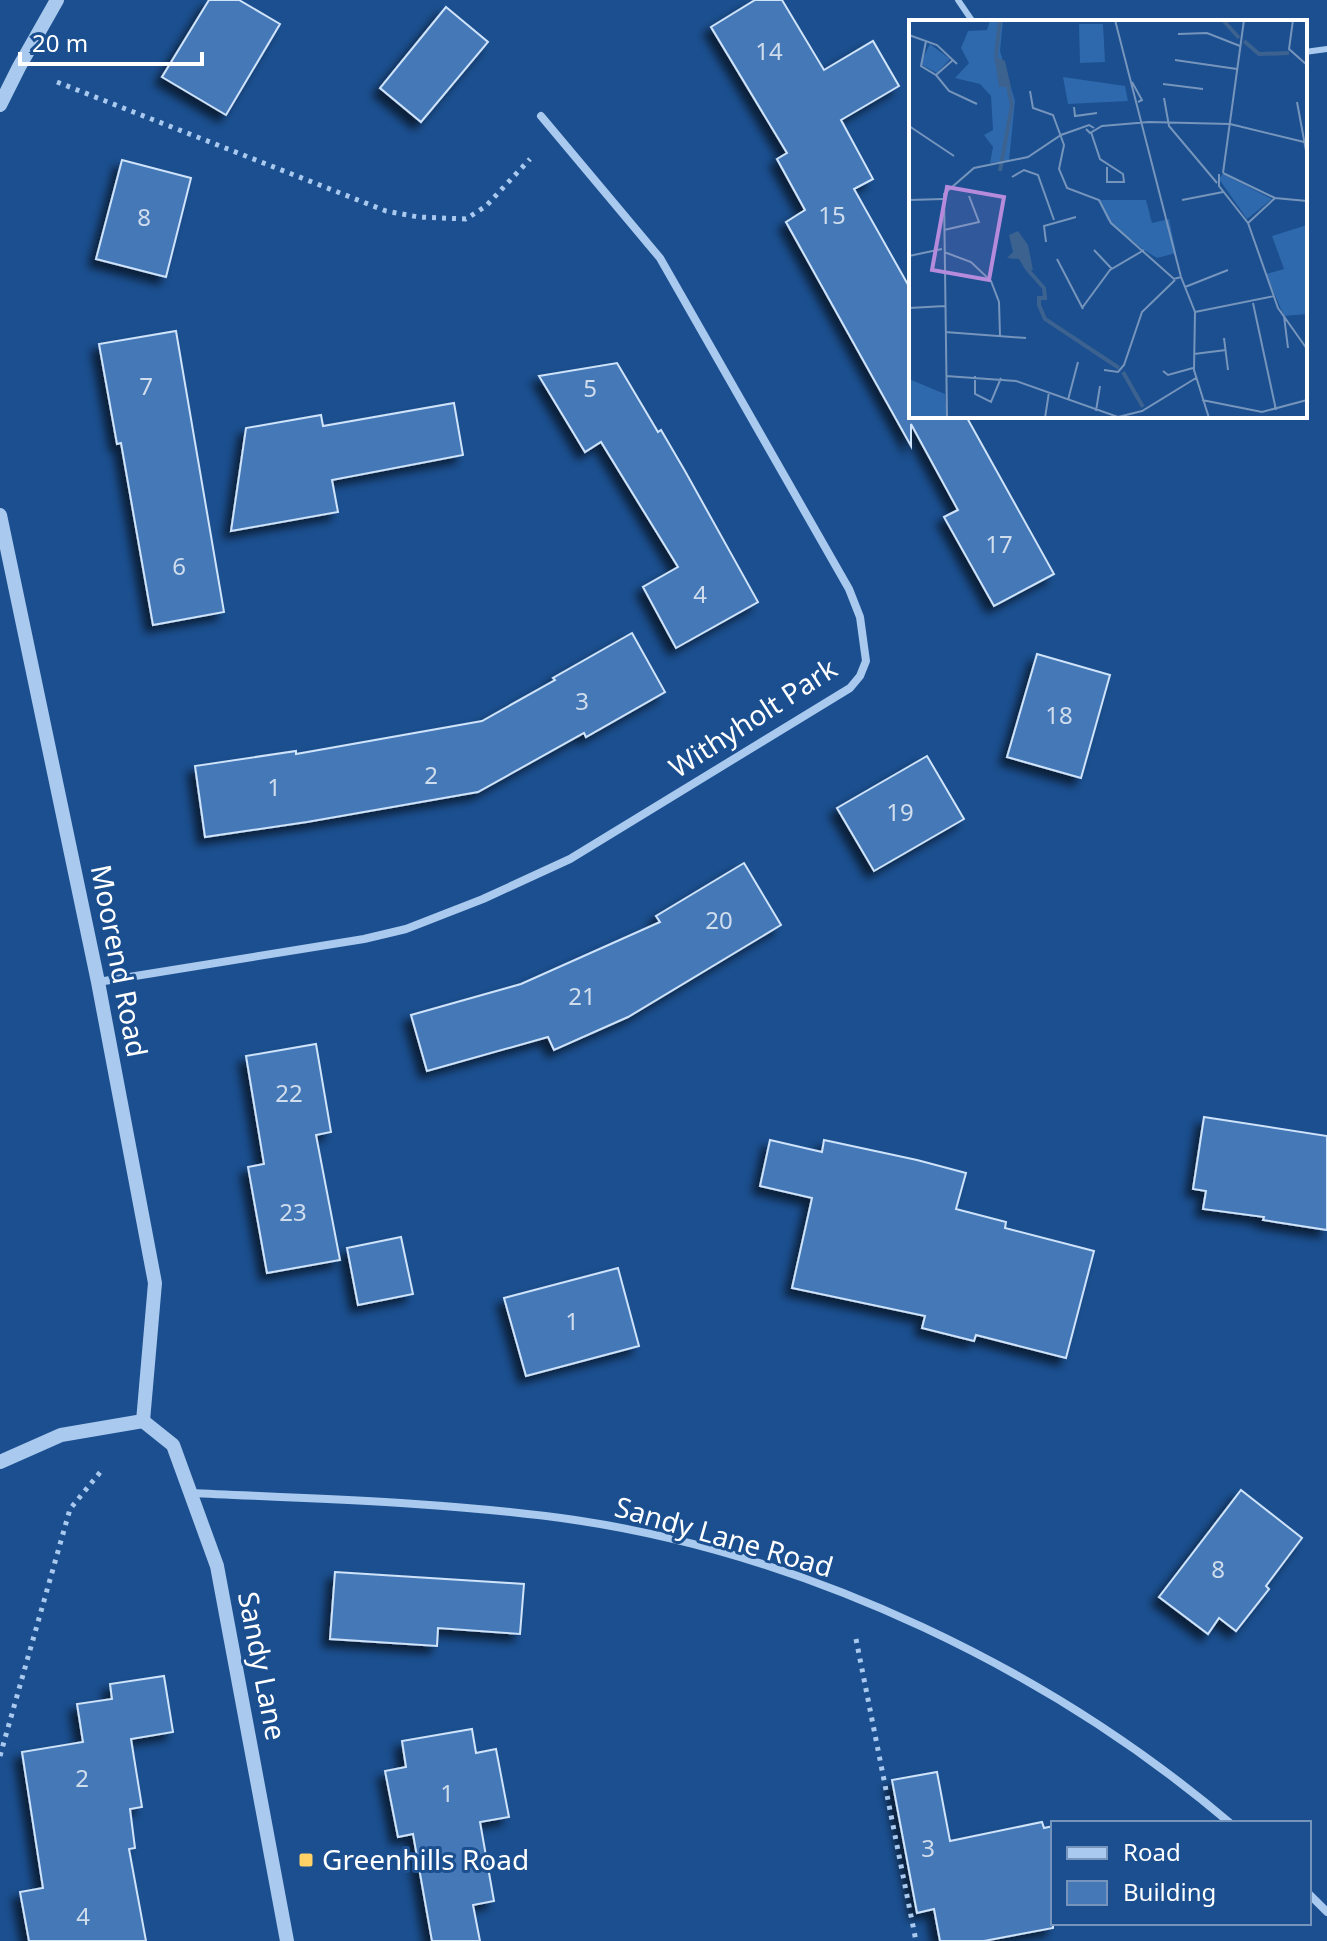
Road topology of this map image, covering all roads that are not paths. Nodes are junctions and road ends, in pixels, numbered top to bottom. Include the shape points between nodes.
1 (57, 0) edge
2 (958, 0) edge
3 (972, 20) edge
4 (1327, 49) edge
5 (1307, 52) edge
6 (0, 105) edge
7 (541, 116) dead end
8 (0, 515) edge
9 (98, 982) junction
10 (143, 1421) junction
11 (0, 1462) edge
12 (190, 1493) junction
13 (1228, 1821) edge
14 (1311, 1896) edge
15 (1327, 1912) edge
16 (287, 1941) edge

1 - 6 street
2 - 3 lane
4 - 5 lane
7 - 9 street, Withyholt Park via 660,258 849,589 863,636 866,661 860,676 850,688 570,859 483,899 364,939
8 - 9 street, Moorend Road
9 - 10 street, Moorend Road via 155,1283
10 - 11 street via 61,1435
10 - 12 street, Sandy Lane via 173,1445
12 - 13 street, Sandy Lane Road via 486,1508 670,1539 760,1564 847,1595 1011,1671 1106,1729
12 - 16 street, Sandy Lane via 217,1566
14 - 15 street

